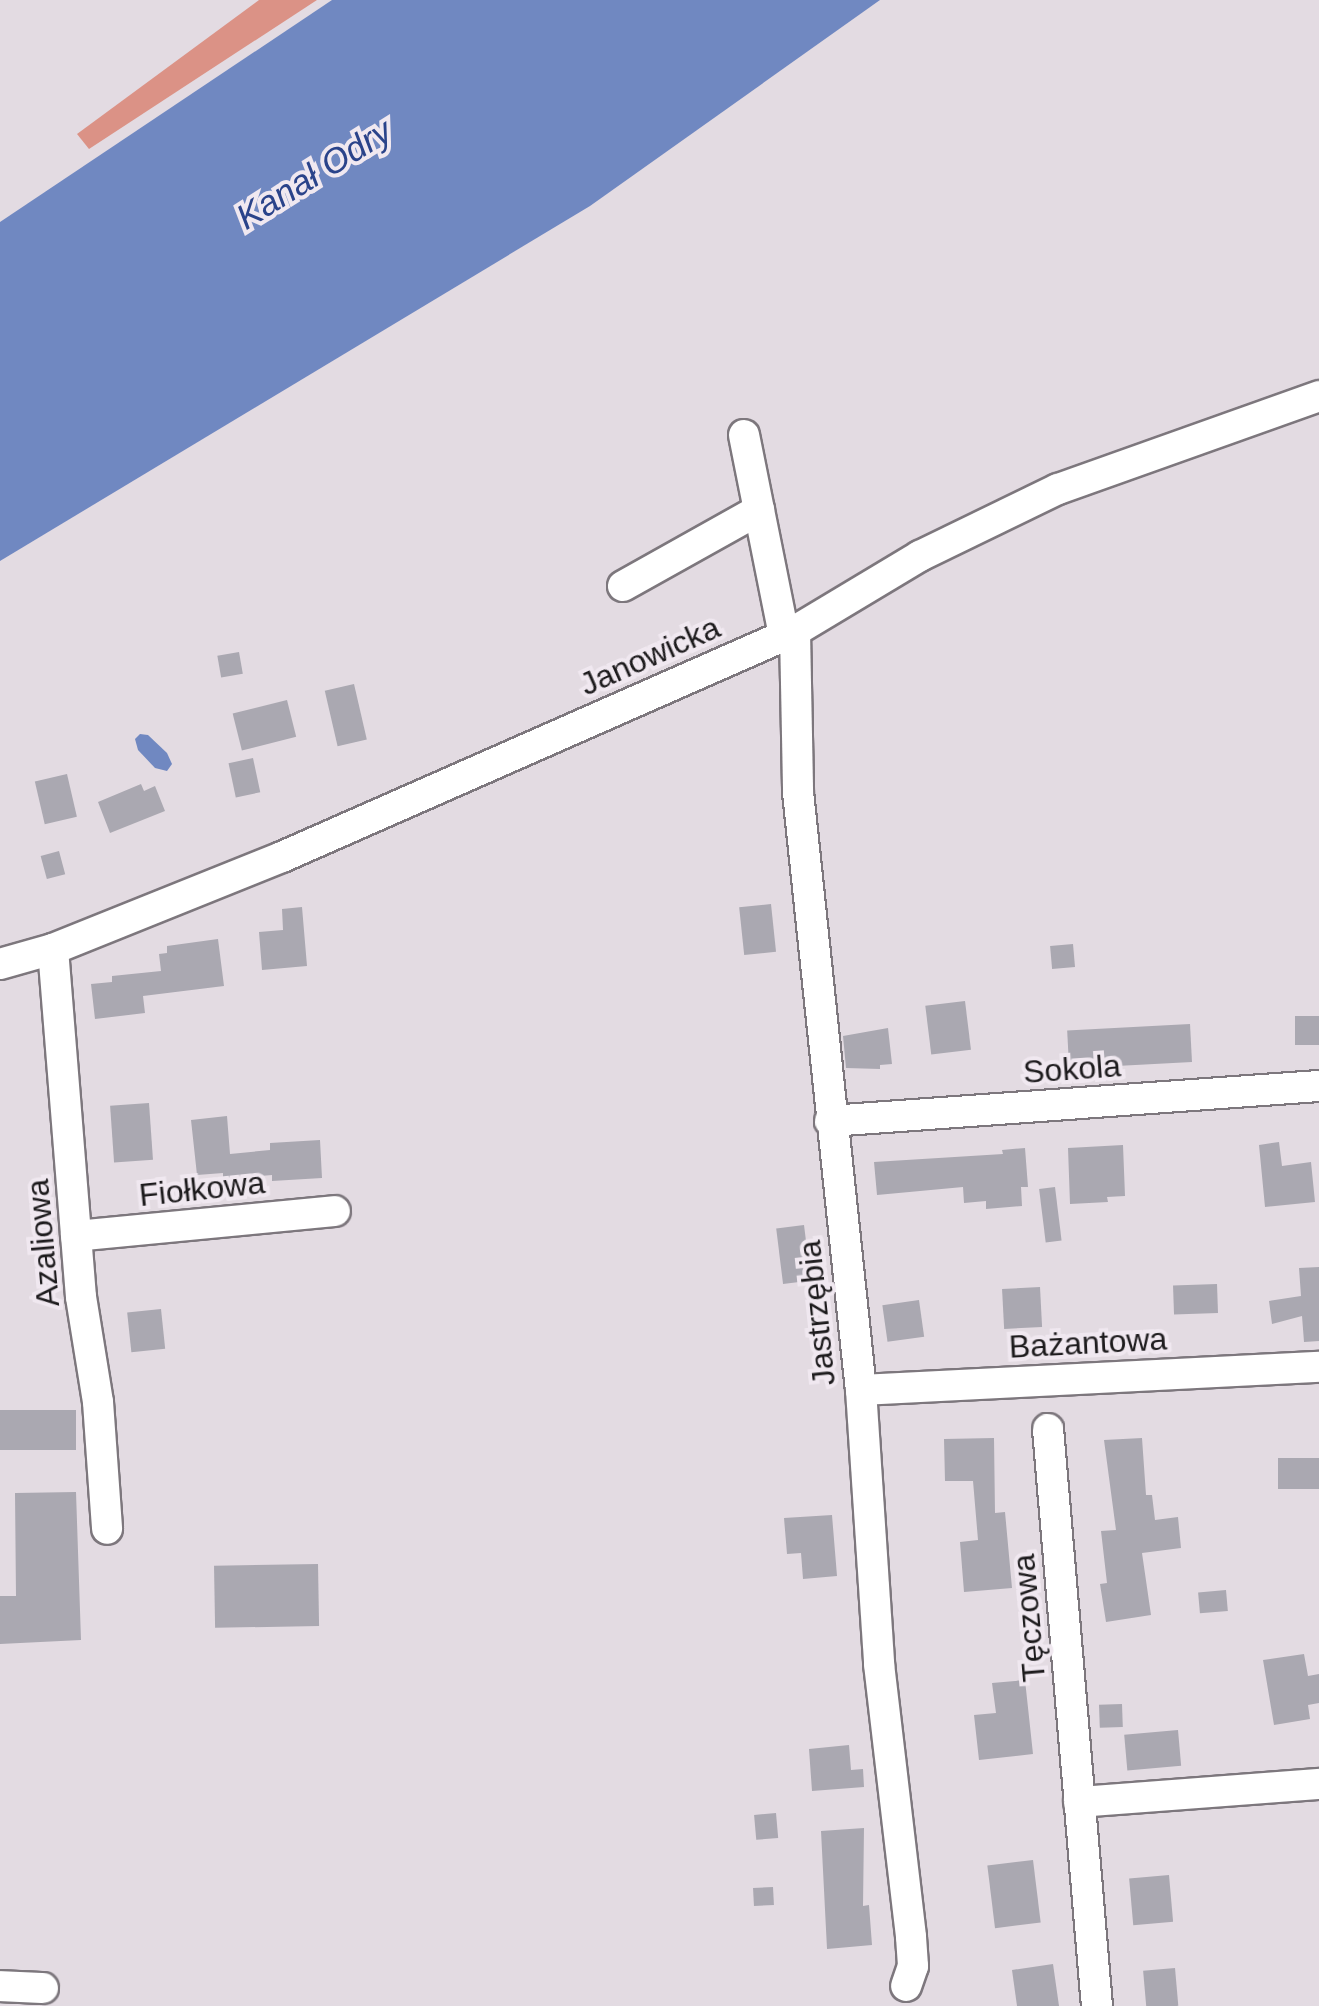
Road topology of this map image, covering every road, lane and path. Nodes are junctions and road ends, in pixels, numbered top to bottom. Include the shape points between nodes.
1 (1319, 396) edge
2 (744, 435) dead end
3 (758, 510) junction
4 (624, 586) dead end
5 (789, 633) junction
6 (54, 949) junction
7 (0, 964) edge
8 (1319, 1086) edge
9 (830, 1121) junction
10 (335, 1211) dead end
11 (76, 1236) junction
12 (1319, 1367) edge
13 (861, 1390) junction
14 (1048, 1428) dead end
15 (107, 1529) dead end
16 (1319, 1784) edge
17 (1079, 1802) junction
18 (0, 1986) edge
19 (906, 1986) dead end
20 (44, 1988) dead end
21 (1097, 2006) edge

1 - 5 street, Janowicka via 986,520
2 - 3 street, Jastrzębia
3 - 4 street
3 - 5 street, Jastrzębia
5 - 6 street, Janowicka via 282,857
5 - 9 street, Jastrzębia
6 - 7 street, Janowicka
6 - 11 street, Azaliowa
8 - 9 street, Sokola
9 - 13 street, Jastrzębia
10 - 11 street, Fiołkowa
11 - 15 street, Azaliowa
12 - 13 street, Bażantowa
13 - 19 street, Jastrzębia via 879,1664 912,1952
14 - 17 street, Tęczowa
16 - 17 street
17 - 21 street, Tęczowa
18 - 20 street

